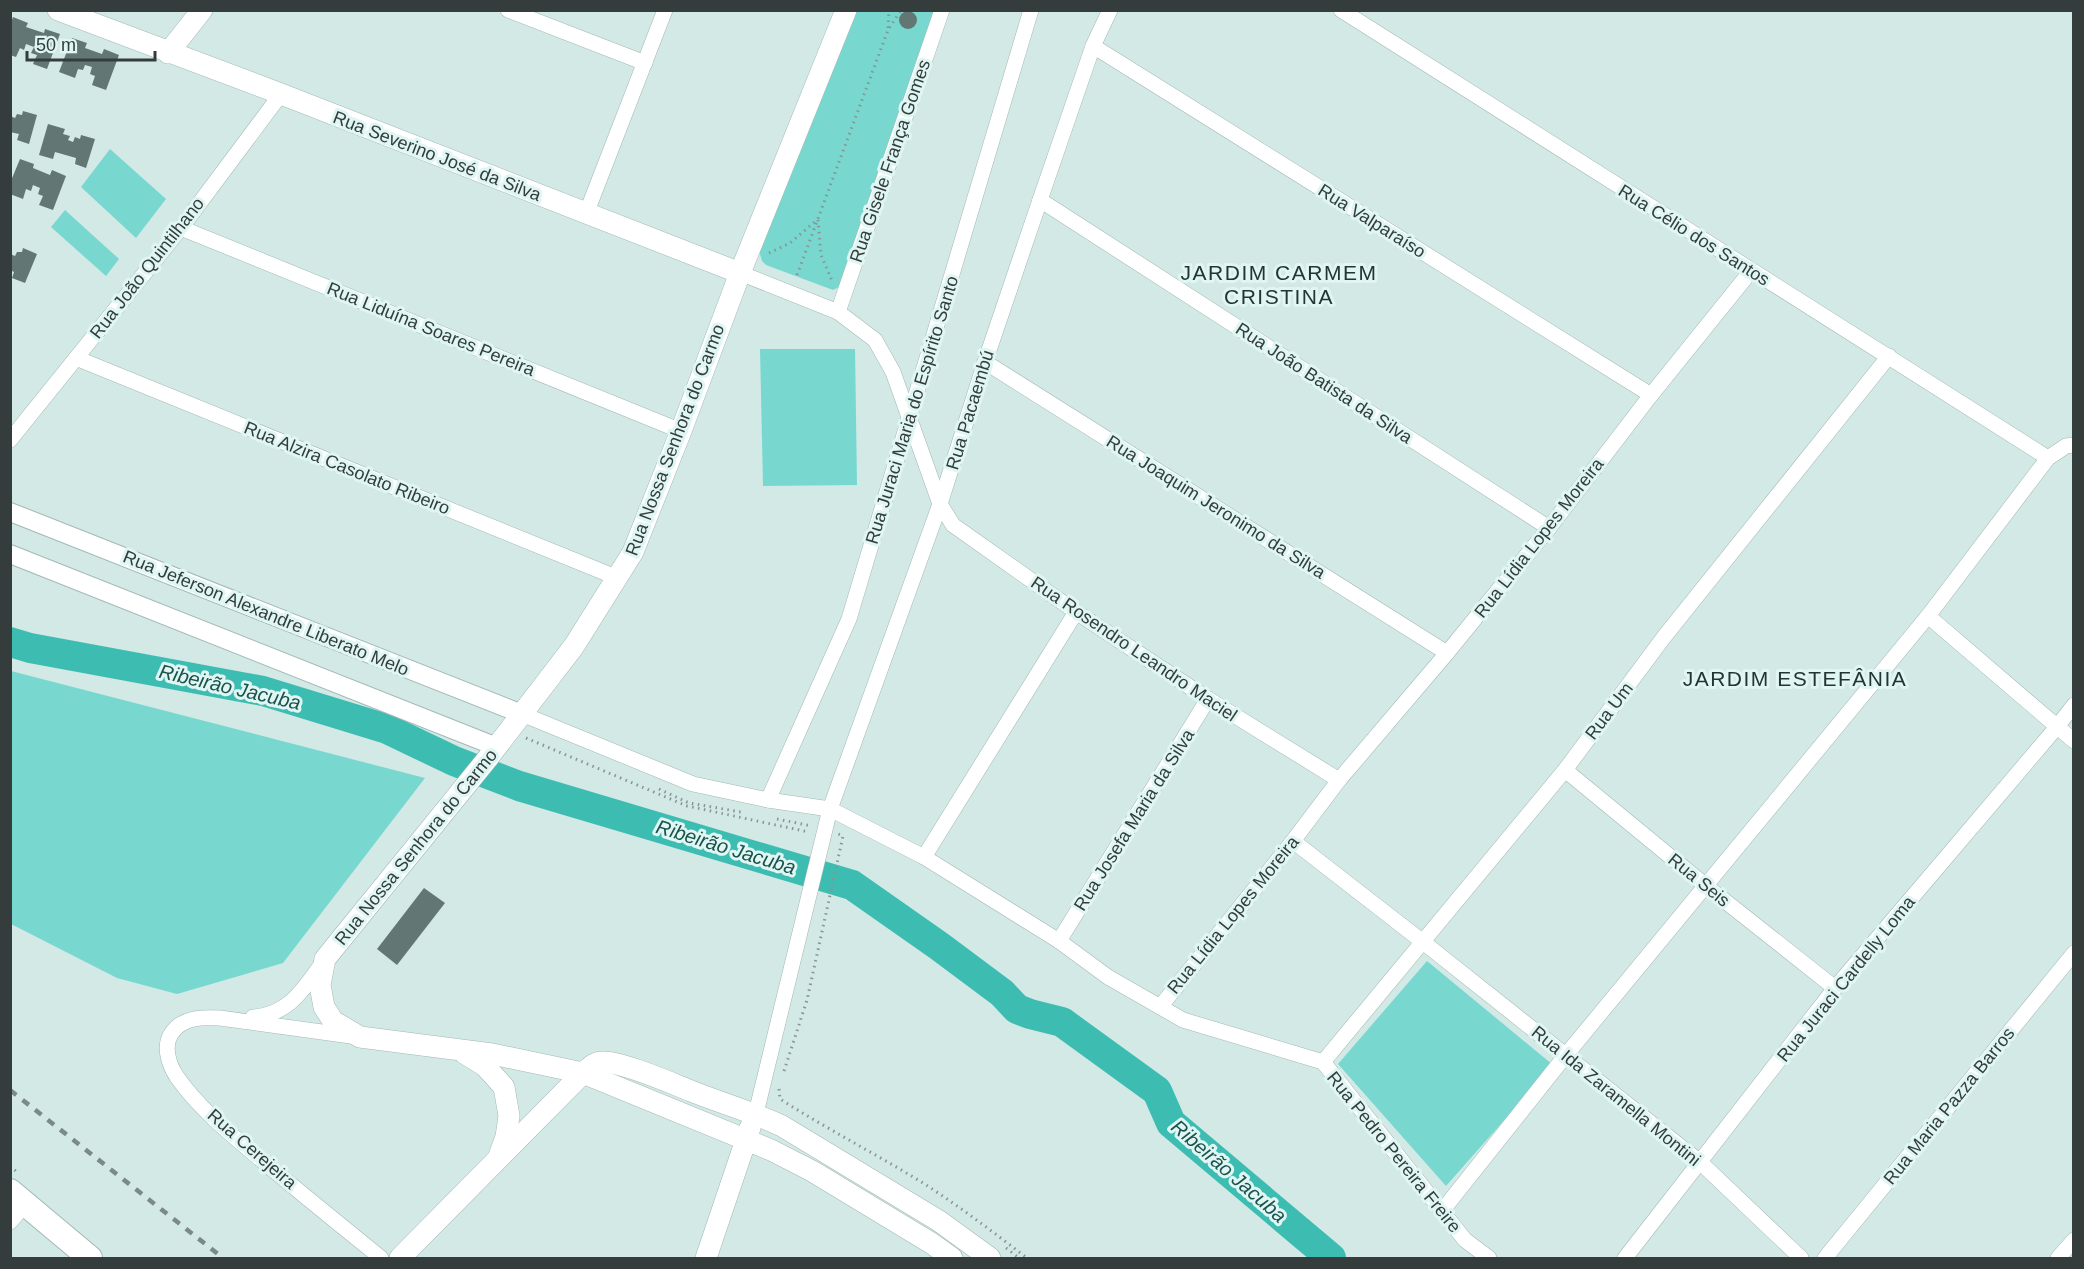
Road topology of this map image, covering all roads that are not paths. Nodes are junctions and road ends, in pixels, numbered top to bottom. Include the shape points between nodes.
1 (58, 10) edge
2 (202, 10) edge
3 (508, 10) edge
4 (665, 10) edge
5 (846, 10) edge
6 (942, 10) edge
7 (1031, 10) edge
8 (1110, 10) edge
9 (1341, 10) edge
10 (1094, 46) junction
11 (168, 53) junction
12 (645, 63) junction
13 (281, 94) junction
14 (1040, 200) junction
15 (586, 214) junction
16 (181, 228) junction
17 (706, 259) junction
18 (1751, 271) junction
19 (740, 273) junction
20 (727, 307) junction
21 (838, 312) junction
22 (1889, 356) junction
23 (76, 358) junction
24 (985, 362) junction
25 (1651, 395) junction
26 (910, 419) junction
27 (681, 431) junction
28 (10, 440) edge
29 (2073, 445) edge
30 (2048, 458) junction
31 (940, 504) junction
32 (10, 512) edge
33 (1549, 528) junction
34 (10, 554) edge
35 (618, 578) junction
36 (1076, 612) junction
37 (1928, 616) junction
38 (1447, 653) junction
39 (1208, 699) junction
40 (2073, 705) edge
41 (522, 714) junction
42 (2056, 728) junction
43 (2073, 741) edge
44 (493, 752) junction
45 (1565, 770) junction
46 (1339, 780) junction
47 (768, 800) junction
48 (830, 809) junction
49 (1293, 841) junction
50 (924, 857) junction
51 (1707, 886) junction
52 (1059, 941) junction
53 (1423, 942) junction
54 (2073, 953) edge
55 (325, 960) junction
56 (1835, 988) junction
57 (1160, 1007) junction
58 (220, 1018) junction
59 (360, 1037) junction
60 (458, 1050) junction
61 (1566, 1055) junction
62 (1323, 1062) junction
63 (583, 1074) junction
64 (756, 1113) junction
65 (746, 1140) junction
66 (498, 1158) junction
67 (1700, 1162) junction
68 (16, 1206) edge
69 (1442, 1211) junction
70 (2073, 1240) edge
71 (90, 1258) edge
72 (381, 1258) edge
73 (400, 1258) edge
74 (706, 1258) edge
75 (952, 1258) edge
76 (990, 1258) edge
77 (1489, 1258) edge
78 (1626, 1258) edge
79 (1801, 1258) edge
80 (1826, 1258) edge
81 (2058, 1258) edge

1 - 11 main road, Rua Severino José da Silva
2 - 11 main road
3 - 12 street
4 - 12 street
5 - 19 main road, Rua Nossa Senhora do Carmo
6 - 21 street, Rua Gisele França Gomes
7 - 26 street, Rua Juraci Maria do Espírito Santo
8 - 10 street, Rua Pacaembú
9 - 18 street, Rua Célio dos Santos
10 - 14 street, Rua Pacaembú
10 - 25 street, Rua Valparaíso
11 - 13 main road, Rua Severino José da Silva
12 - 15 street
13 - 15 main road, Rua Severino José da Silva
13 - 16 street, Rua João Quintilhano
14 - 24 street, Rua Pacaembú
14 - 33 street, Rua João Batista da Silva
15 - 17 main road, Rua Severino José da Silva
16 - 23 street, Rua João Quintilhano
16 - 27 street, Rua Liduína Soares Pereira
17 - 19 main road, Rua Severino José da Silva
17 - 20 main road via 720,280
18 - 22 street, Rua Célio dos Santos
18 - 25 street, Rua Lídia Lopes Moreira
19 - 20 main road, Rua Nossa Senhora do Carmo
19 - 21 street, Rua Severino José da Silva
20 - 27 main road, Rua Nossa Senhora do Carmo
21 - 26 street, Rua Severino José da Silva via 875,340 893,372
22 - 30 street, Rua Célio dos Santos
22 - 45 street, Rua Um via 1664,638
23 - 28 street, Rua João Quintilhano
23 - 35 street, Rua Alzira Casolato Ribeiro
24 - 31 street, Rua Pacaembú
24 - 38 street, Rua Joaquim Jeronimo da Silva
25 - 33 street, Rua Lídia Lopes Moreira
26 - 31 street, Rua Severino José da Silva
26 - 47 street, Rua Juraci Maria do Espírito Santo via 849,619
27 - 35 main road, Rua Nossa Senhora do Carmo via 633,552
29 - 30 street
30 - 37 street
31 - 36 street, Rua Rosendro Leandro Maciel via 953,525
31 - 48 street, Rua Pacaembú
32 - 41 street, Rua Jeferson Alexandre Liberato Melo
33 - 38 street, Rua Lídia Lopes Moreira
34 - 44 street
35 - 41 main road, Rua Nossa Senhora do Carmo via 574,646
36 - 39 street, Rua Rosendro Leandro Maciel
36 - 50 street
37 - 42 street
37 - 51 street
38 - 46 street, Rua Lídia Lopes Moreira
39 - 46 street, Rua Rosendro Leandro Maciel
39 - 52 street, Rua Josefa Maria da Silva
40 - 42 street, Rua Juraci Cardelly Loma
41 - 44 main road, Rua Nossa Senhora do Carmo
41 - 47 street, Rua Lídia Lopes Moreira via 693,784
42 - 43 street
42 - 56 street, Rua Juraci Cardelly Loma
44 - 55 main road, Rua Nossa Senhora do Carmo
45 - 51 street, Rua Seis
45 - 53 street, Rua Um
46 - 49 street, Rua Lídia Lopes Moreira
47 - 48 street, Rua Lídia Lopes Moreira
48 - 50 street, Rua Lídia Lopes Moreira
48 - 64 street, Rua Pacaembú via 824,832 827,850 812,889
49 - 53 street, Rua Ida Zaramella Montini
49 - 57 street, Rua Lídia Lopes Moreira
50 - 52 street, Rua Lídia Lopes Moreira
51 - 56 street, Rua Seis
51 - 61 street
52 - 57 street, Rua Lídia Lopes Moreira via 1108,977
53 - 61 street, Rua Ida Zaramella Montini
53 - 62 street, Rua Um
54 - 80 street, Rua Maria Pazza Barros
55 - 58 street, Rua Cerejeira via 301,992 276,1013
55 - 59 main road, Rua Nossa Senhora do Carmo via 320,985 324,1007 333,1021
56 - 67 street, Rua Juraci Cardelly Loma
57 - 62 street, Rua Pedro Pereira Freire via 1183,1020
58 - 59 street, Rua Cerejeira
58 - 72 street, Rua Cerejeira via 188,1020 175,1028 167,1040 168,1055 177,1076 219,1125
59 - 60 main road
60 - 63 main road
60 - 66 main road via 485,1066 504,1087 509,1116
61 - 67 street, Rua Ida Zaramella Montini
61 - 69 street
62 - 69 street, Rua Pedro Pereira Freire
63 - 64 main road via 600,1061 611,1063
63 - 65 main road
63 - 66 main road
64 - 65 main road
64 - 76 main road via 939,1221
65 - 74 main road
65 - 75 main road via 812,1172
66 - 73 main road
67 - 78 street, Rua Juraci Cardelly Loma
67 - 79 street, Rua Ida Zaramella Montini
68 - 71 main road
69 - 77 street, Rua Pedro Pereira Freire via 1465,1240
70 - 81 street

